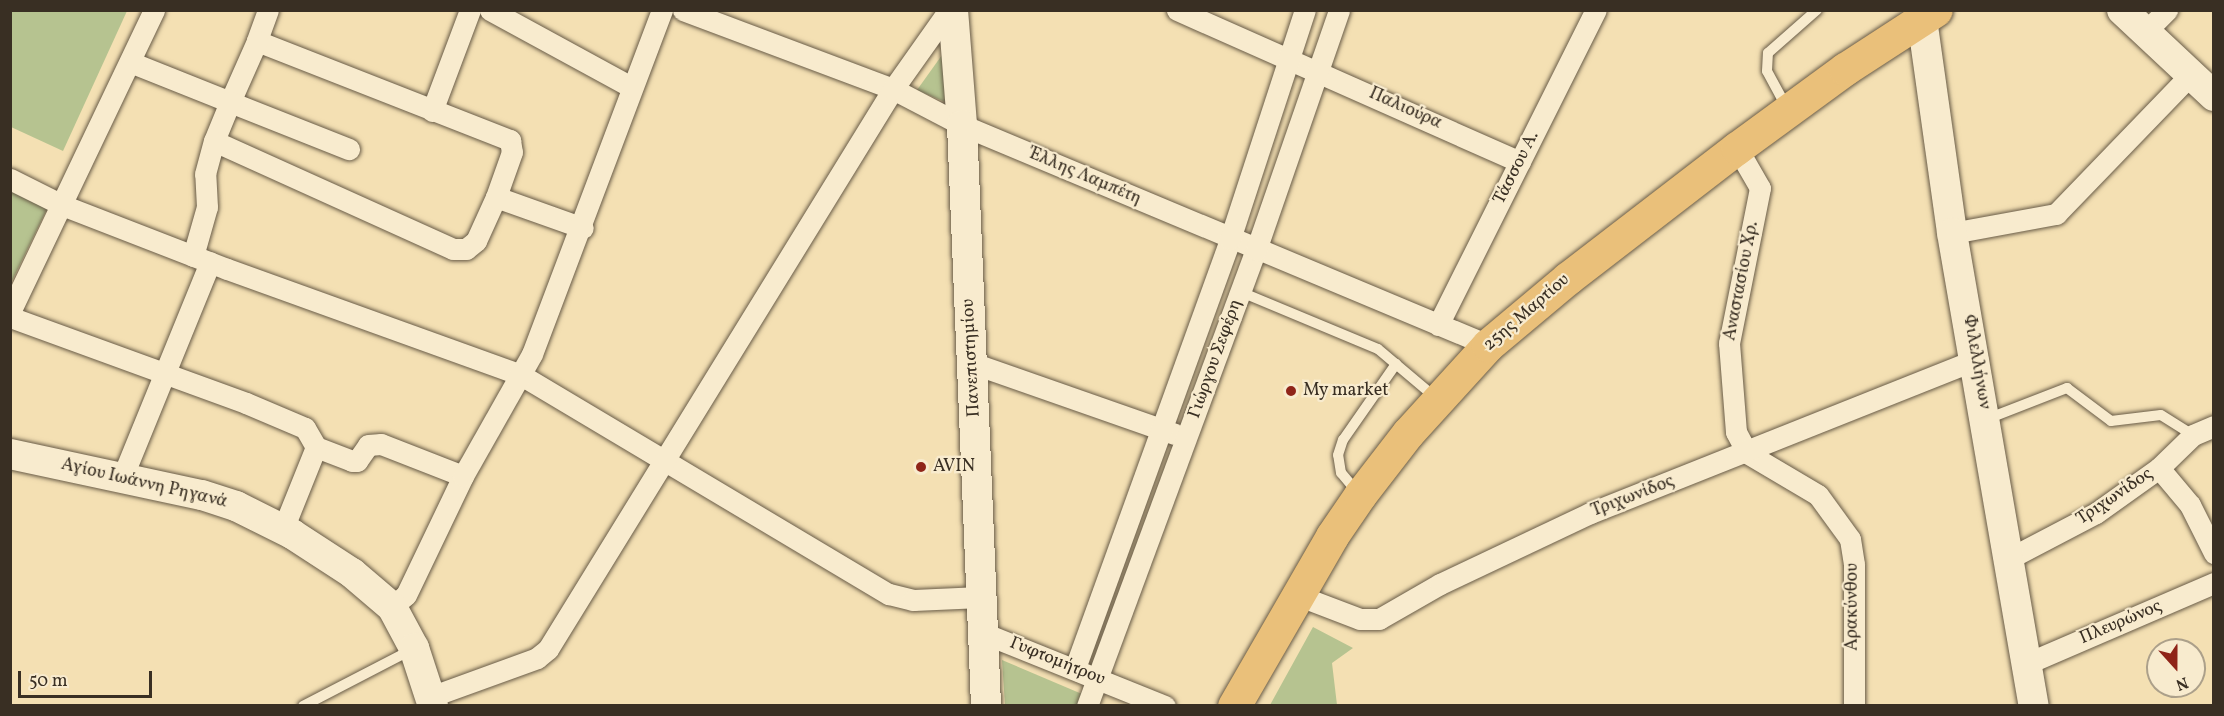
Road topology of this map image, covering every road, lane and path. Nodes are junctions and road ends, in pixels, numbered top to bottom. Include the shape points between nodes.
1 (154, 10) edge
2 (268, 10) edge
3 (470, 10) edge
4 (490, 10) edge
5 (662, 10) edge
6 (683, 10) edge
7 (951, 10) edge
8 (1177, 10) edge
9 (1305, 10) edge
10 (1339, 10) edge
11 (1596, 10) edge
12 (2122, 10) edge
13 (2167, 10) edge
14 (1815, 11) edge
15 (1929, 13) edge
16 (2144, 33) junction
17 (257, 41) junction
18 (1288, 58) junction
19 (130, 62) junction
20 (1317, 70) junction
21 (2190, 75) junction
22 (631, 87) junction
23 (893, 89) junction
24 (2214, 96) edge
25 (230, 102) junction
26 (1788, 110) junction
27 (432, 111) junction
28 (962, 125) junction
29 (214, 141) junction
30 (1737, 148) junction
31 (349, 149) dead end
32 (1520, 162) junction
33 (10, 179) edge
34 (496, 196) junction
35 (62, 205) junction
36 (583, 228) junction
37 (1952, 233) junction
38 (1230, 239) junction
39 (1256, 250) junction
40 (201, 259) junction
41 (1240, 292) junction
42 (10, 312) edge
43 (10, 317) edge
44 (1438, 326) junction
45 (1488, 345) junction
46 (1977, 359) junction
47 (972, 363) junction
48 (1396, 364) junction
49 (164, 373) junction
50 (521, 375) junction
51 (1438, 400) junction
52 (1986, 419) junction
53 (2214, 426) edge
54 (1162, 429) junction
55 (2193, 435) junction
56 (1187, 439) junction
57 (316, 447) junction
58 (1747, 453) junction
59 (10, 454) edge
60 (664, 461) junction
61 (2158, 468) junction
62 (463, 476) junction
63 (122, 478) junction
64 (1360, 495) junction
65 (283, 529) junction
66 (2214, 553) edge
67 (2010, 558) junction
68 (2214, 583) edge
69 (1297, 595) junction
70 (981, 597) junction
71 (392, 607) junction
72 (983, 633) junction
73 (414, 648) junction
74 (2028, 663) junction
75 (1075, 668) junction
76 (1098, 678) junction
77 (432, 701) edge
78 (303, 705) edge
79 (986, 705) edge
80 (1087, 705) edge
81 (1165, 705) edge
82 (1234, 705) edge
83 (1854, 705) edge
84 (2034, 705) edge

1 - 19 street
2 - 17 street
3 - 27 street
4 - 22 street
5 - 22 street
6 - 23 street, Έλλης Λαμπέτη
7 - 23 street
7 - 28 street, Πανεπιστημίου
8 - 18 street, Παλιούρα
9 - 18 street, Γιώργου Σεφέρη
10 - 20 street, Γιώργου Σεφέρη
11 - 32 street, Τάσσου Α.
12 - 16 street
13 - 16 street
14 - 26 lane via 1772,46 1766,62
15 - 26 main road, 25ης Μαρτίου
15 - 37 street, Φιλελλήνων
16 - 21 street
17 - 25 street
17 - 27 street
18 - 20 street, Παλιούρα
18 - 38 street, Γιώργου Σεφέρη
19 - 25 street
19 - 35 street
20 - 32 street, Παλιούρα
20 - 39 street, Γιώργου Σεφέρη
21 - 24 street
21 - 37 street via 2056,214
22 - 36 street
23 - 28 street, Έλλης Λαμπέτη
23 - 60 street
25 - 29 street
25 - 31 street
26 - 30 main road, 25ης Μαρτίου
27 - 34 street via 510,140 512,152
28 - 38 street, Έλλης Λαμπέτη
28 - 47 street, Πανεπιστημίου
29 - 34 street via 453,249 466,249 476,241
29 - 40 street via 205,174 207,207
30 - 45 main road, 25ης Μαρτίου
30 - 58 street, Αναστασίου Χρ. via 1761,188 1729,343 1733,418 1739,444
32 - 44 street, Τάσσου Α.
33 - 35 street
34 - 36 street
35 - 40 street
35 - 42 street
36 - 50 street
37 - 46 street, Φιλελλήνων
38 - 39 street, Έλλης Λαμπέτη
38 - 54 street, Γιώργου Σεφέρη
39 - 41 street, Γιώργου Σεφέρη
39 - 44 street, Έλλης Λαμπέτη
40 - 49 street
40 - 50 street
41 - 48 lane via 1378,349
41 - 56 street, Γιώργου Σεφέρη
43 - 49 street
44 - 45 street, Έλλης Λαμπέτη
45 - 51 main road, 25ης Μαρτίου
46 - 52 street, Φιλελλήνων
46 - 58 street, Τριχωνίδος
47 - 54 street
47 - 70 street, Πανεπιστημίου
48 - 51 lane
48 - 64 lane via 1343,440 1338,455 1341,474
49 - 57 street via 305,428
49 - 63 street
50 - 60 street
50 - 62 street
51 - 64 main road, 25ης Μαρτίου
52 - 55 lane via 2067,388 2111,421 2161,415
52 - 67 street, Φιλελλήνων
53 - 55 street, Τριχωνίδος
54 - 56 street
54 - 75 street, Γιώργου Σεφέρη
55 - 61 street, Τριχωνίδος
56 - 76 street, Γιώργου Σεφέρη
57 - 62 street via 354,462 368,445 381,444
57 - 65 street
58 - 69 street, Τριχωνίδος via 1530,540 1379,619 1360,619
58 - 83 street, Αρακύνθου via 1818,495 1850,539 1854,564
59 - 63 street, Αγίου Ιωάννη Ρηγανά
60 - 70 street via 888,594 914,600
60 - 77 street via 548,649 537,658
61 - 66 street via 2190,505
61 - 67 street, Τριχωνίδος via 2096,513
62 - 71 street via 429,553 406,595
63 - 65 street, Αγίου Ιωάννη Ρηγανά via 236,506
64 - 69 main road, 25ης Μαρτίου
65 - 71 street, Αγίου Ιωάννη Ρηγανά via 352,573
67 - 74 street, Φιλελλήνων
68 - 74 street, Πλευρώνος
69 - 82 main road, 25ης Μαρτίου
70 - 72 street, Πανεπιστημίου
71 - 73 street, Αγίου Ιωάννη Ρηγανά
72 - 75 street, Γυφτομήτρου
72 - 79 street, Πανεπιστημίου
73 - 77 street, Αγίου Ιωάννη Ρηγανά
73 - 78 lane
74 - 84 street, Φιλελλήνων
75 - 76 street, Γυφτομήτρου
76 - 80 street, Γιώργου Σεφέρη
76 - 81 street, Γυφτομήτρου

